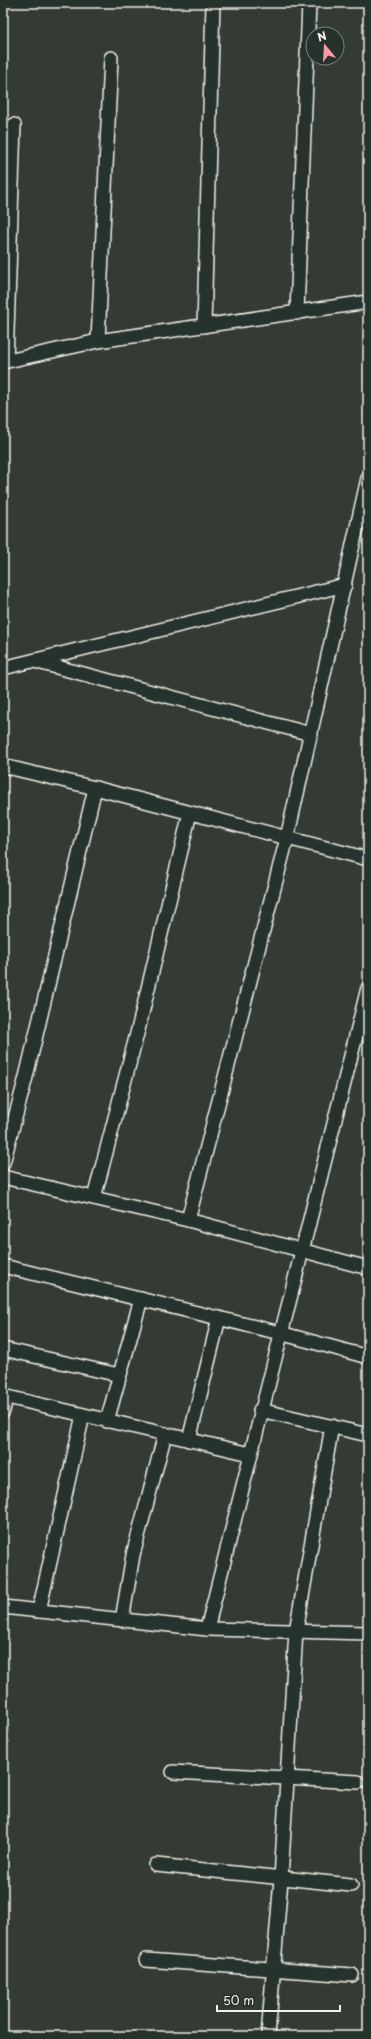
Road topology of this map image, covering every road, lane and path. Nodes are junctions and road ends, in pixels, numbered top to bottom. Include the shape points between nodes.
1 (213, 3) edge
2 (309, 3) edge
3 (111, 58) dead end
4 (14, 125) dead end
5 (368, 302) edge
6 (297, 313) junction
7 (204, 326) junction
8 (98, 341) junction
9 (5, 362) edge
10 (368, 478) edge
11 (345, 585) junction
12 (33, 661) junction
13 (3, 668) edge
14 (311, 734) junction
15 (3, 766) edge
16 (95, 788) junction
17 (190, 813) junction
18 (288, 838) junction
19 (368, 859) edge
20 (368, 988) edge
21 (3, 1163) edge
22 (3, 1177) edge
23 (94, 1198) junction
24 (188, 1220) junction
25 (301, 1250) junction
26 (3, 1266) edge
27 (368, 1268) edge
28 (141, 1299) junction
29 (219, 1318) junction
30 (280, 1333) junction
31 (3, 1349) edge
32 (368, 1357) edge
33 (120, 1375) junction
34 (5, 1397) edge
35 (260, 1410) junction
36 (3, 1411) edge
37 (84, 1415) junction
38 (107, 1421) junction
39 (332, 1426) junction
40 (165, 1434) junction
41 (368, 1435) edge
42 (189, 1440) junction
43 (250, 1454) junction
44 (3, 1607) edge
45 (39, 1611) junction
46 (122, 1620) junction
47 (207, 1629) junction
48 (296, 1631) junction
49 (368, 1634) edge
50 (172, 1772) dead end
51 (287, 1778) junction
52 (358, 1782) dead end
53 (156, 1865) dead end
54 (281, 1879) junction
55 (351, 1885) dead end
56 (146, 1960) dead end
57 (273, 1970) junction
58 (352, 1975) dead end
59 (268, 2036) edge

1 - 7 street
2 - 6 street
3 - 8 street
4 - 9 street
5 - 6 street
6 - 7 street
7 - 8 street
8 - 9 street
10 - 11 street
11 - 12 street
11 - 14 street
12 - 13 street
12 - 14 street
14 - 18 street
15 - 16 street
16 - 17 street
16 - 21 street
17 - 18 street
17 - 23 street via 139,1026
18 - 19 street
18 - 24 street
20 - 25 street
22 - 23 street
23 - 24 street
24 - 25 street
25 - 27 street
25 - 30 street
26 - 28 street
28 - 29 street
28 - 33 street
29 - 30 street
29 - 42 street
30 - 32 street
30 - 35 street
31 - 33 street
33 - 38 street
34 - 36 street
34 - 37 street
35 - 39 street
35 - 43 street
37 - 38 street
37 - 45 street
38 - 40 street
39 - 41 street
39 - 48 street
40 - 42 street
40 - 46 street via 133,1555
42 - 43 street
43 - 47 street
44 - 45 street
45 - 46 street
46 - 47 street
47 - 48 street
48 - 49 street
48 - 51 street
50 - 51 street
51 - 52 street
51 - 54 street
53 - 54 street
54 - 55 street
54 - 57 street
56 - 57 street
57 - 58 street
57 - 59 street

